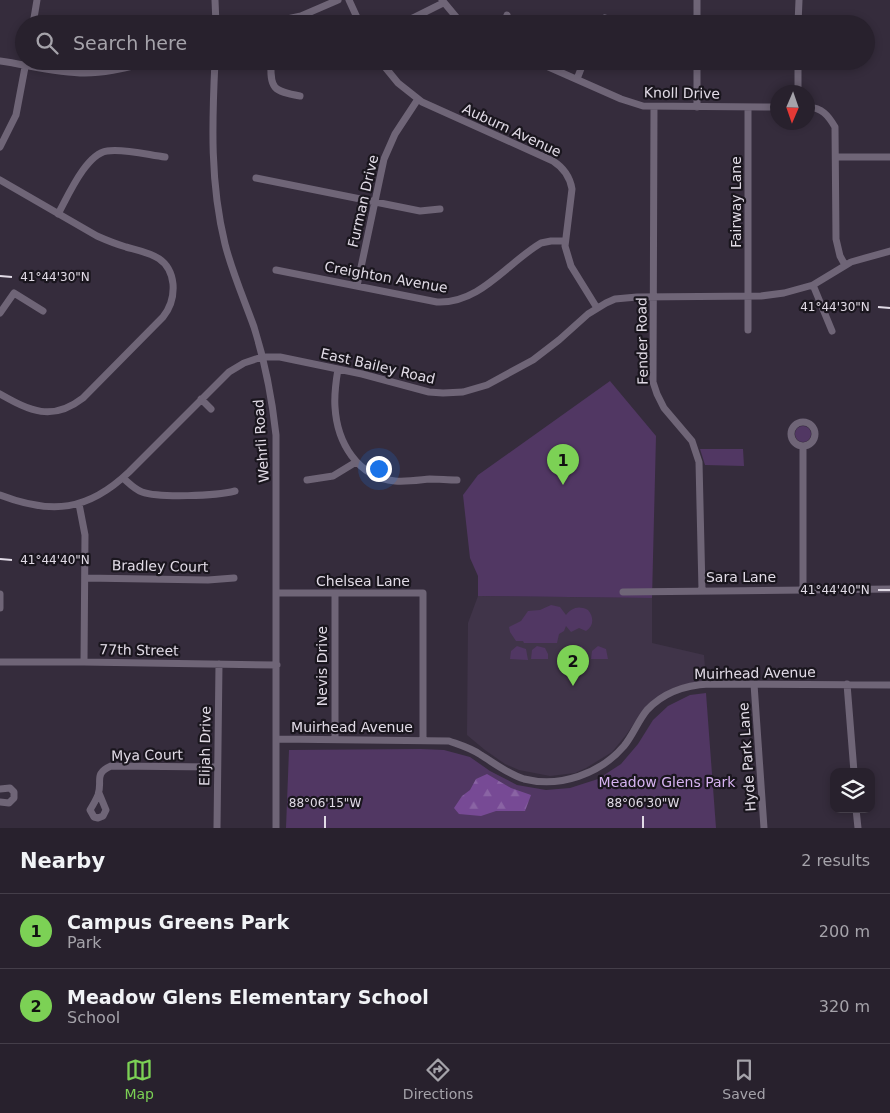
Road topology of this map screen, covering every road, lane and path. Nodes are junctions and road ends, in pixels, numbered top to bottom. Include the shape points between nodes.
1 (37, 0) edge
2 (215, 0) edge
3 (338, 0) edge
4 (349, 0) edge
5 (698, 0) edge
6 (799, 0) edge
7 (443, 1) edge
8 (34, 15) edge
9 (216, 15) edge
10 (303, 15) edge
11 (356, 15) edge
12 (418, 15) edge
13 (455, 15) edge
14 (697, 15) edge
15 (798, 15) edge
16 (0, 60) edge
17 (15, 62) edge
18 (25, 70) edge
19 (59, 70) edge
20 (108, 70) edge
21 (215, 70) edge
22 (270, 70) edge
23 (387, 70) edge
24 (556, 70) edge
25 (580, 70) edge
26 (697, 70) edge
27 (798, 70) edge
28 (577, 79) junction
29 (798, 85) edge
30 (300, 96) dead end
31 (418, 99) junction
32 (654, 107) junction
33 (697, 107) junction
34 (748, 107) junction
35 (770, 107) edge
36 (815, 108) edge
37 (0, 146) edge
38 (165, 157) dead end
39 (836, 157) junction
40 (890, 157) edge
41 (256, 178) dead end
42 (0, 180) edge
43 (374, 202) junction
44 (440, 209) dead end
45 (58, 214) junction
46 (565, 241) junction
47 (890, 251) edge
48 (845, 265) junction
49 (276, 270) dead end
50 (813, 285) junction
51 (358, 286) junction
52 (654, 296) junction
53 (748, 297) junction
54 (597, 308) junction
55 (42, 311) dead end
56 (0, 313) edge
57 (748, 330) dead end
58 (832, 331) dead end
59 (262, 357) junction
60 (338, 368) junction
61 (0, 394) edge
62 (201, 399) junction
63 (211, 409) dead end
64 (803, 447) dead end
65 (356, 462) junction
66 (123, 478) junction
67 (307, 480) dead end
68 (457, 480) dead end
69 (235, 491) dead end
70 (0, 495) edge
71 (79, 504) junction
72 (85, 578) junction
73 (234, 578) dead end
74 (890, 589) edge
75 (702, 590) junction
76 (803, 590) junction
77 (623, 592) dead end
78 (277, 593) junction
79 (335, 593) junction
80 (0, 594) edge
81 (0, 608) edge
82 (0, 662) edge
83 (84, 662) junction
84 (218, 664) junction
85 (277, 665) junction
86 (754, 684) junction
87 (847, 684) junction
88 (890, 685) edge
89 (276, 739) junction
90 (335, 739) junction
91 (423, 740) junction
92 (217, 767) junction
93 (854, 768) edge
94 (0, 789) edge
95 (99, 793) dead end
96 (0, 802) edge
97 (856, 813) edge
98 (217, 828) edge
99 (276, 828) edge
100 (764, 828) edge
101 (858, 828) edge

1 - 8 street
2 - 9 street
3 - 10 street
4 - 11 street
5 - 14 street
6 - 15 street
7 - 12 street
7 - 13 street
16 - 17 street
18 - 37 street via 16,115
19 - 20 street via 92,73
21 - 59 street, Wehrli Road via 212,144 219,215 229,257
22 - 30 street via 270,79 275,89
23 - 31 street, Auburn Avenue
24 - 28 street, Knoll Drive
25 - 28 street
26 - 33 street
27 - 29 street
28 - 32 street, Knoll Drive via 636,105
31 - 43 street, Furman Drive via 389,146
31 - 46 street, Auburn Avenue via 562,168 572,189
32 - 33 street, Knoll Drive
32 - 52 street, Fender Road
33 - 34 street, Knoll Drive
34 - 35 street, Knoll Drive
34 - 53 street, Fairway Lane
36 - 39 street via 829,117 836,132
38 - 45 street via 114,150 96,154
39 - 40 street
39 - 48 street via 836,239
41 - 43 street
42 - 45 street
43 - 44 street via 420,211
43 - 51 street, Furman Drive
45 - 61 street via 113,243 142,250 158,258 173,280 172,300 164,317 74,405 52,412 37,411
46 - 51 street, Creighton Avenue via 541,243 473,294 457,300 437,302
46 - 54 street, Auburn Avenue via 571,266
47 - 48 street, East Bailey Road
48 - 50 street, East Bailey Road
49 - 51 street, Creighton Avenue
50 - 53 street, East Bailey Road via 784,294
50 - 58 street
52 - 53 street, East Bailey Road
52 - 54 street, East Bailey Road via 615,299
52 - 75 street, Fender Road via 654,387 664,408 692,441 700,462
53 - 57 street, Fairway Lane
54 - 60 street, East Bailey Road via 533,360 487,385 470,390 429,392
55 - 56 street via 14,293
59 - 60 street, East Bailey Road
59 - 62 street, East Bailey Road via 236,367
59 - 78 street, Wehrli Road via 276,435
60 - 65 street via 334,398 336,419 345,446
62 - 63 street
62 - 66 street, East Bailey Road
64 - 76 street
65 - 67 street via 333,476
65 - 68 street via 376,476 395,481
66 - 69 street via 137,490 150,494 214,495
66 - 71 street, East Bailey Road via 102,494
70 - 71 street, East Bailey Road via 42,506
71 - 72 street via 85,529
72 - 73 street, Bradley Court
72 - 83 street
74 - 76 street, Sara Lane
75 - 76 street, Sara Lane
75 - 77 street, Sara Lane
78 - 79 street, Chelsea Lane
78 - 85 street, Wehrli Road
79 - 90 street, Nevis Drive
79 - 91 street, Chelsea Lane via 423,593
80 - 81 street
82 - 83 street, 77th Street
83 - 84 street, 77th Street
84 - 85 street, 77th Street
84 - 92 street, Elijah Drive
85 - 89 street, Wehrli Road
86 - 87 street, Muirhead Avenue
86 - 91 street, Muirhead Avenue via 700,684 672,692 647,710 623,746 610,759 578,777 558,781 523,778 463,746 449,741
86 - 100 street, Hyde Park Lane
87 - 88 street, Muirhead Avenue
87 - 93 street
89 - 90 street, Muirhead Avenue
89 - 99 street, Wehrli Road
90 - 91 street, Muirhead Avenue
92 - 95 street, Mya Court via 111,766 103,769
92 - 98 street, Elijah Drive
94 - 96 street via 10,788 14,798 9,803
97 - 101 street

